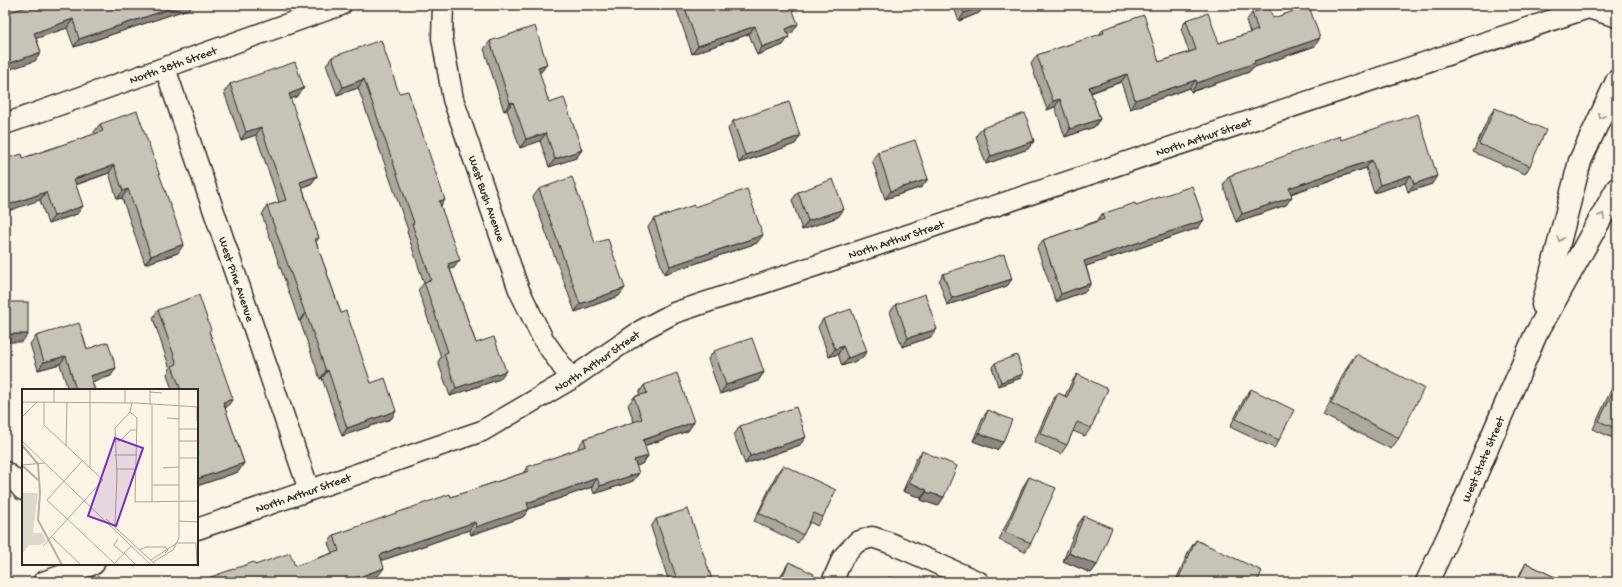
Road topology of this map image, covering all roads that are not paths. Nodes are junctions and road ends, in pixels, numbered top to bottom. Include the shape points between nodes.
1 (341, 5) edge
2 (443, 5) edge
3 (1617, 18) edge
4 (165, 68) junction
5 (1617, 81) edge
6 (5, 124) edge
7 (1617, 170) edge
8 (1616, 191) edge
9 (1535, 336) junction
10 (571, 379) junction
11 (5, 472) edge
12 (22, 489) edge
13 (309, 490) junction
14 (198, 529) edge
15 (90, 565) edge
16 (52, 574) edge
17 (832, 582) edge
18 (979, 582) edge
19 (1427, 582) edge

1 - 4 street, North 38th Street
2 - 10 street, West Bush Avenue via 442,38 453,99 516,283 543,340
3 - 10 street, North Arthur Street via 1588,8 674,313 642,330
4 - 6 street, North 38th Street
4 - 13 street, West Pine Avenue
5 -> 9 main road, West State Street via 1580,161
7 - 8 main road, West State Street
9 -> 8 main road, West State Street
9 - 19 main road, West State Street
10 - 13 street, North Arthur Street via 482,431
11 - 12 street
13 - 14 street, North Arthur Street
15 - 16 street
17 - 18 street via 843,556 857,542 872,537

